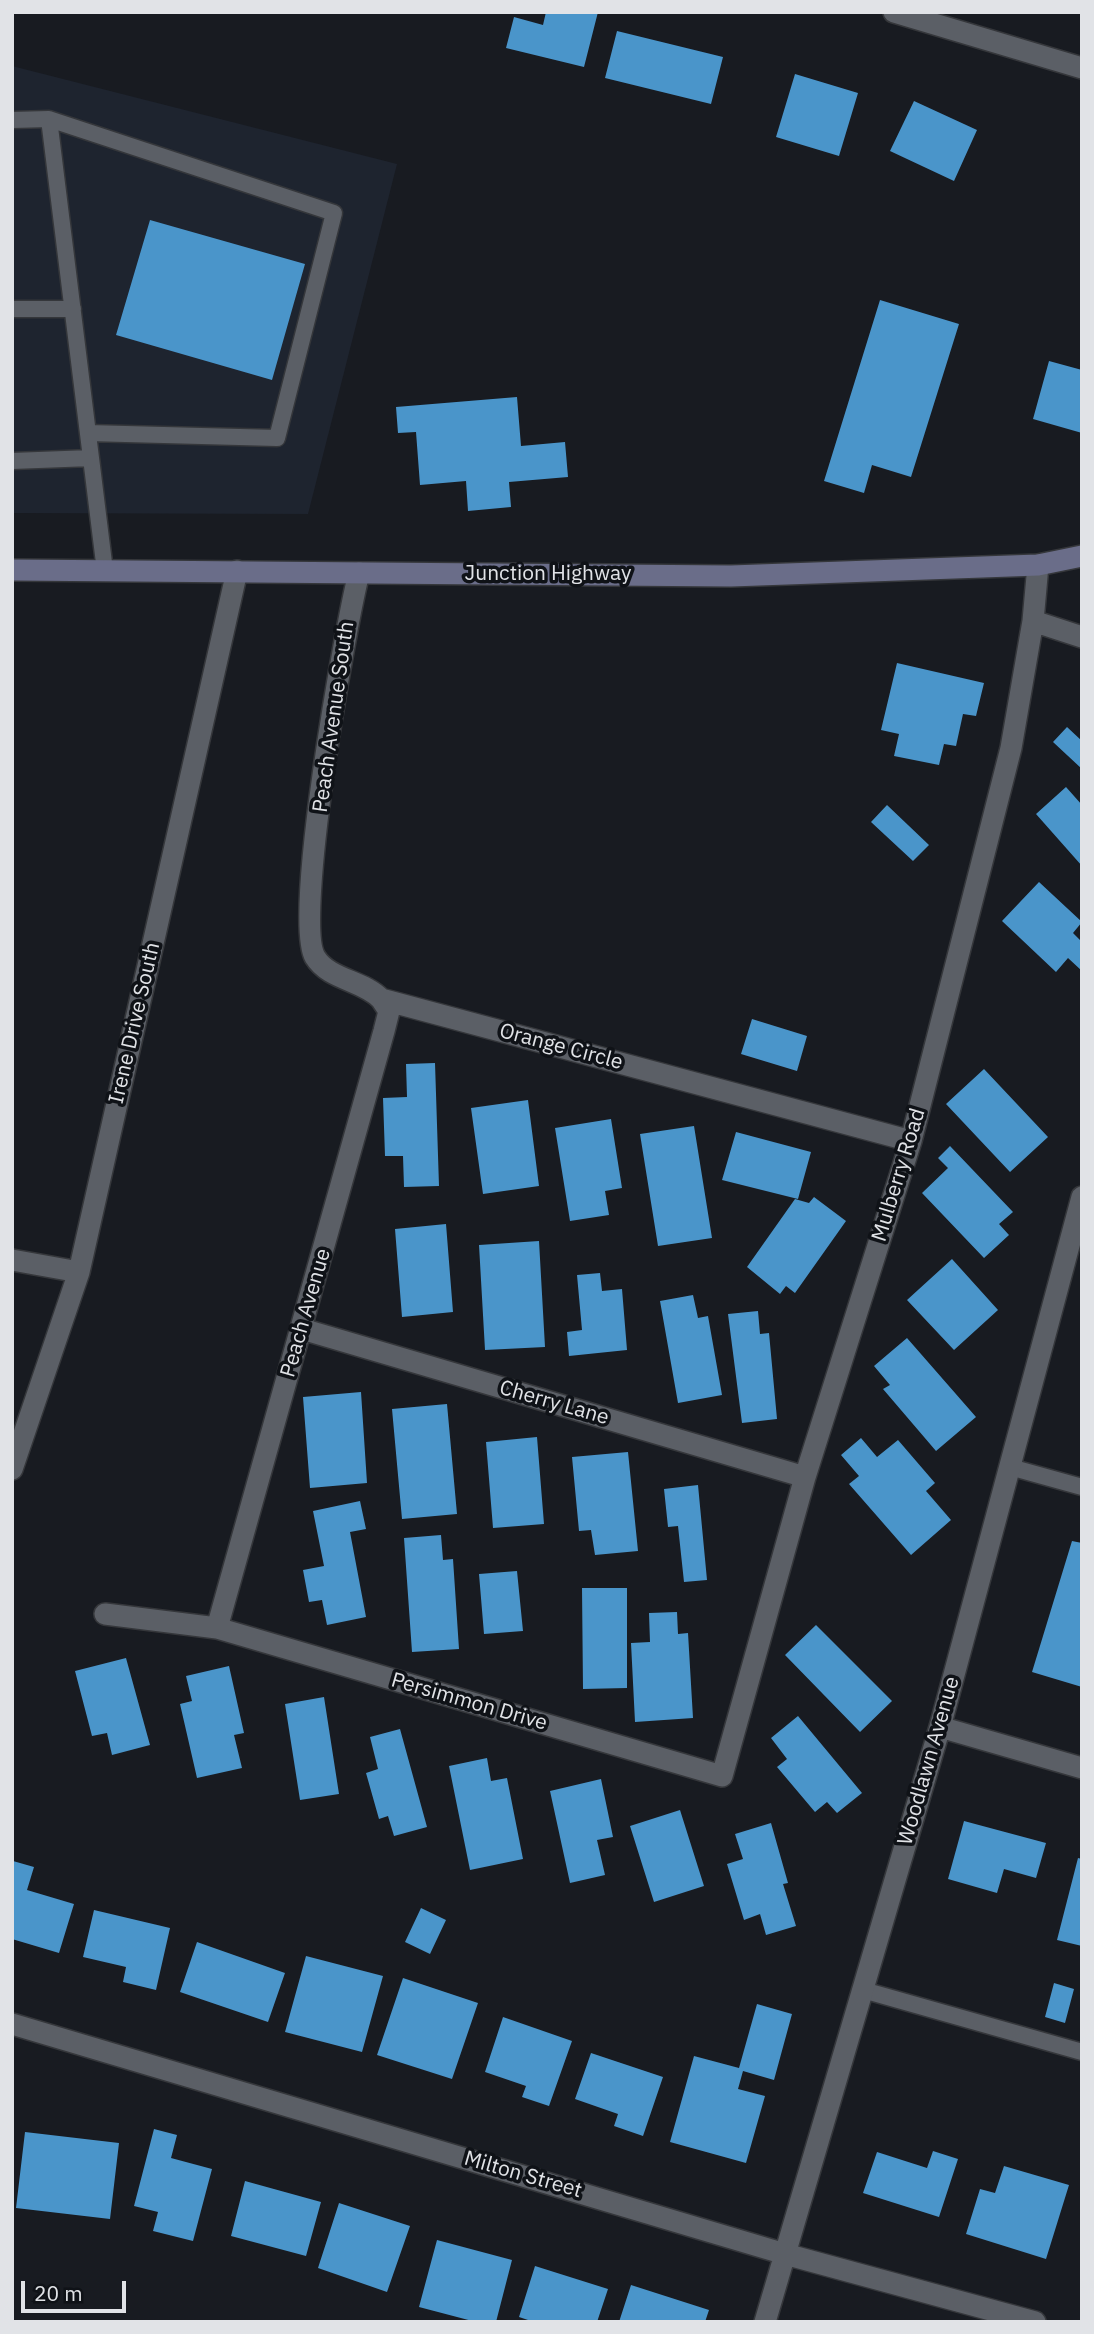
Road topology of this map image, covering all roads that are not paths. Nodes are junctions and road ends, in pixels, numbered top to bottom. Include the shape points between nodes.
1 (894, 12) edge
2 (1082, 68) edge
3 (48, 119) junction
4 (12, 120) edge
5 (12, 309) edge
6 (73, 309) junction
7 (88, 433) junction
8 (91, 458) junction
9 (12, 461) edge
10 (1082, 556) edge
11 (1038, 565) junction
12 (12, 570) edge
13 (105, 571) junction
14 (237, 571) junction
15 (359, 573) junction
16 (1033, 621) junction
17 (1082, 637) edge
18 (313, 862) joint
19 (381, 999) junction
20 (911, 1141) junction
21 (1082, 1197) edge
22 (12, 1260) edge
23 (79, 1272) junction
24 (302, 1329) junction
25 (1010, 1467) junction
26 (12, 1469) edge
27 (805, 1477) junction
28 (1082, 1487) edge
29 (105, 1614) dead end
30 (216, 1628) junction
31 (940, 1727) junction
32 (1082, 1768) edge
33 (722, 1776) joint
34 (863, 1990) junction
35 (12, 2024) edge
36 (1082, 2052) edge
37 (785, 2254) junction
38 (765, 2322) edge
39 (1035, 2322) edge

1 - 2 street
3 - 4 lane
3 - 6 lane
3 - 7 lane via 334,213 277,438
5 - 6 lane
6 - 7 lane
7 - 8 lane
8 - 9 lane
8 - 13 lane
10 - 11 main road, Junction Highway
11 - 15 main road, Junction Highway via 731,576
11 - 16 street, Mulberry Road
12 - 13 main road, Junction Highway
13 - 14 main road, Junction Highway
14 - 15 main road, Junction Highway
14 - 23 street, Irene Drive South
15 - 18 street, Peach Avenue South via 346,623
16 - 17 street
16 - 20 street, Mulberry Road via 1012,748
18 - 19 street, Orange Circle via 309,939 315,957 327,970 373,990
19 - 20 street, Orange Circle
19 - 24 street, Peach Avenue via 389,1011
20 - 27 street, Mulberry Road
21 - 25 street, Woodlawn Avenue
22 - 23 street
23 - 26 street, Irene Drive South
24 - 27 street, Cherry Lane
24 - 30 street, Peach Avenue
25 - 28 lane
25 - 31 street, Woodlawn Avenue
27 - 33 street, Mulberry Road
29 - 30 street, Persimmon Drive
30 - 33 street, Persimmon Drive
31 - 32 street
31 - 34 street, Woodlawn Avenue
34 - 36 lane
34 - 37 street, Woodlawn Avenue
35 - 37 street, Milton Street
37 - 38 street, Woodlawn Avenue
37 - 39 street, Milton Street

